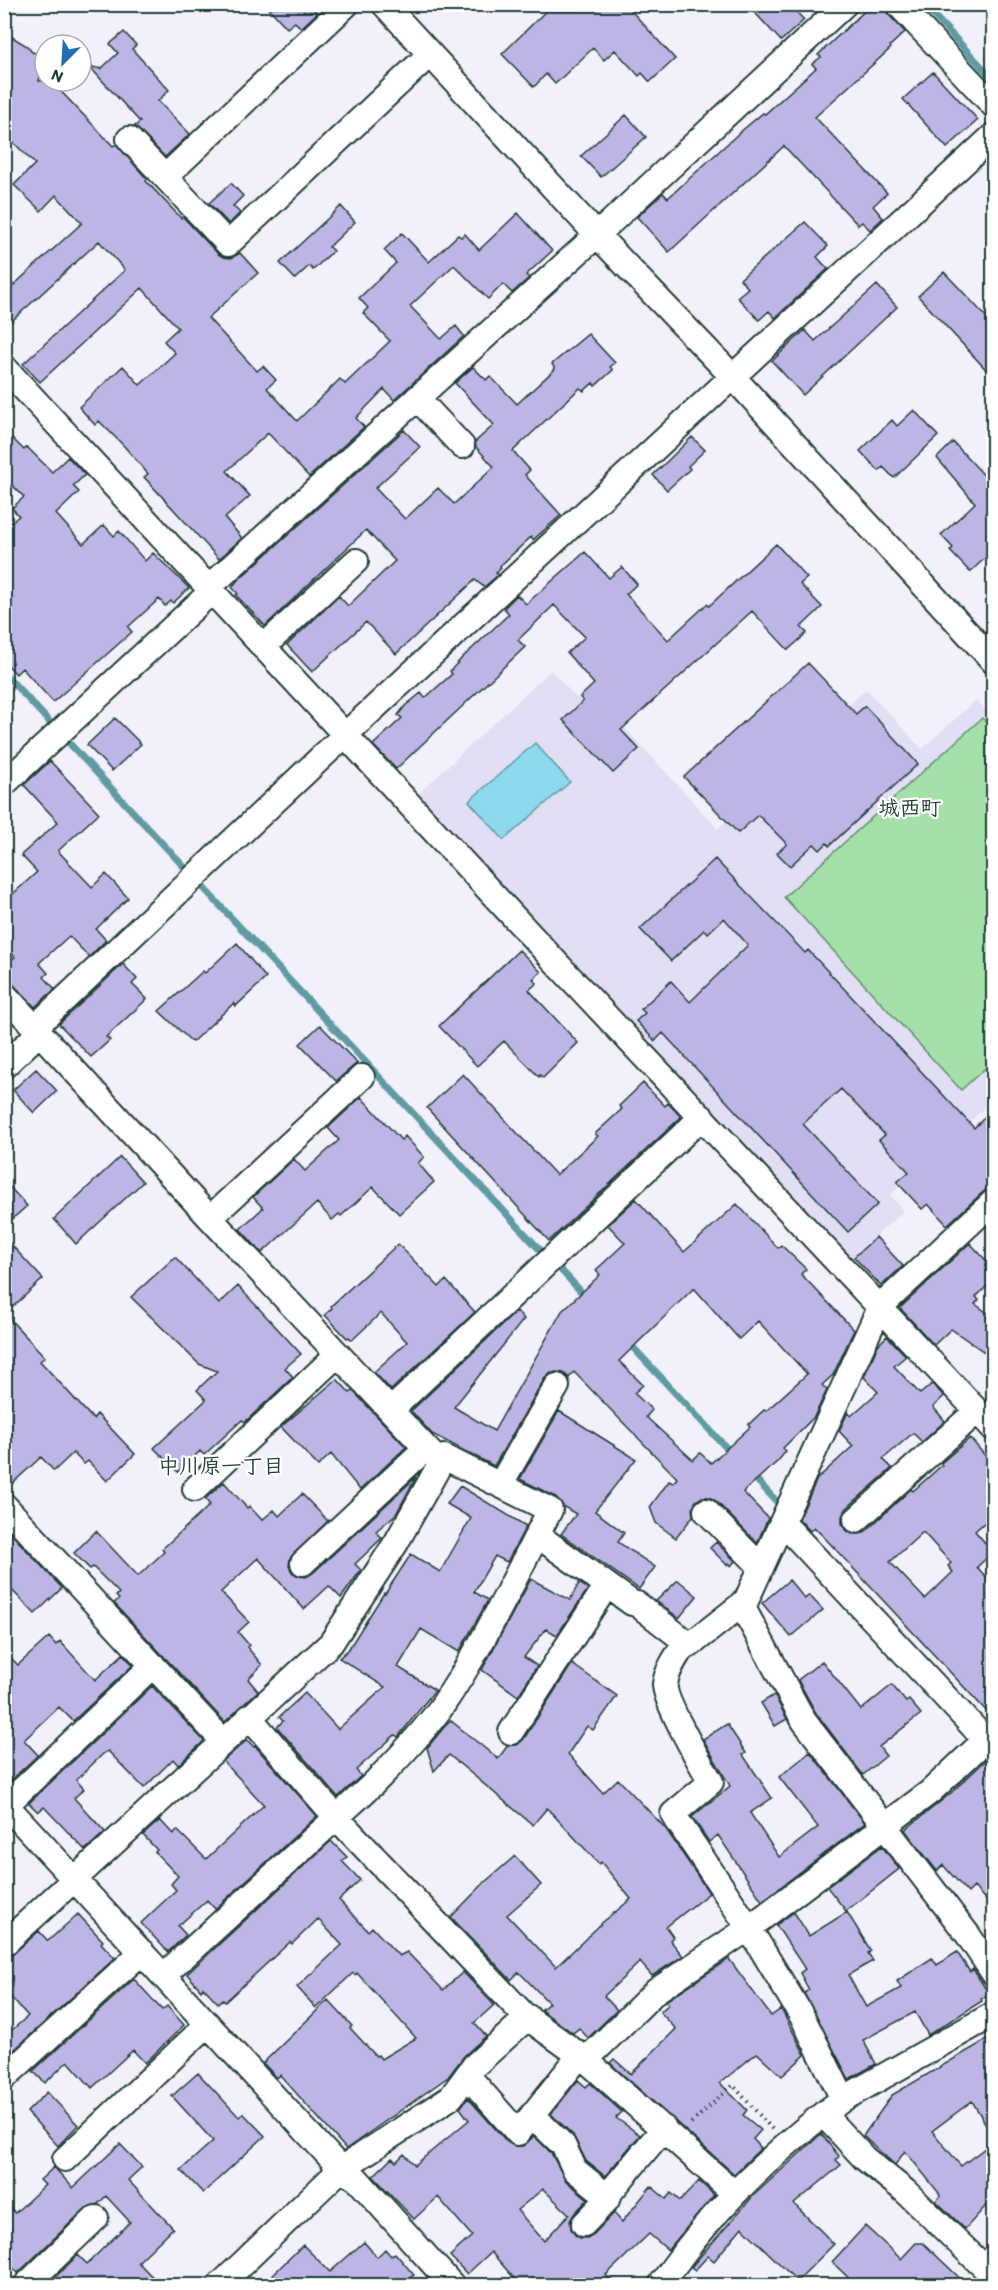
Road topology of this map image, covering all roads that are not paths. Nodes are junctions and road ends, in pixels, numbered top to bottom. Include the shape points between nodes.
1 (347, 4) edge
2 (384, 4) edge
3 (844, 4) edge
4 (898, 4) edge
5 (430, 54) junction
6 (993, 106) edge
7 (993, 135) edge
8 (129, 139) dead end
9 (165, 177) junction
10 (597, 235) junction
11 (4, 367) edge
12 (733, 377) junction
13 (417, 398) junction
14 (462, 446) dead end
15 (356, 561) dead end
16 (210, 590) junction
17 (263, 647) junction
18 (993, 662) edge
19 (345, 735) junction
20 (4, 784) edge
21 (4, 994) edge
22 (37, 1030) junction
23 (4, 1066) edge
24 (362, 1077) dead end
25 (702, 1116) junction
26 (993, 1201) edge
27 (210, 1218) junction
28 (880, 1307) junction
29 (338, 1354) junction
30 (557, 1386) dead end
31 (391, 1410) junction
32 (977, 1411) junction
33 (993, 1429) edge
34 (433, 1456) junction
35 (500, 1485) junction
36 (195, 1489) dead end
37 (4, 1505) edge
38 (706, 1511) dead end
39 (856, 1520) dead end
40 (782, 1522) junction
41 (537, 1535) junction
42 (303, 1563) dead end
43 (761, 1567) junction
44 (607, 1585) junction
45 (741, 1604) junction
46 (686, 1642) junction
47 (153, 1665) junction
48 (249, 1718) junction
49 (511, 1732) dead end
50 (991, 1740) edge
51 (223, 1741) junction
52 (5, 1804) edge
53 (336, 1817) junction
54 (884, 1826) junction
55 (75, 1879) junction
56 (749, 1928) junction
57 (4, 1944) edge
58 (142, 1952) junction
59 (993, 1974) edge
60 (164, 1976) junction
61 (993, 2014) edge
62 (528, 2017) junction
63 (208, 2024) junction
64 (585, 2059) junction
65 (467, 2075) junction
66 (4, 2078) edge
67 (843, 2099) junction
68 (823, 2114) junction
69 (532, 2116) junction
70 (669, 2132) junction
71 (65, 2159) dead end
72 (341, 2169) junction
73 (734, 2193) junction
74 (607, 2196) junction
75 (96, 2218) dead end
76 (584, 2224) dead end
77 (985, 2274) edge
78 (25, 2286) edge
79 (219, 2286) edge
80 (453, 2286) edge
81 (660, 2286) edge

1 - 9 street
2 - 5 street
3 - 10 street
4 - 6 street
5 - 9 street via 228,244
5 - 10 street
7 - 12 street
8 - 9 street
10 - 12 street
10 - 13 street
11 - 16 street
12 - 18 street
12 - 19 street
13 - 14 street
13 - 16 street
15 - 17 street
16 - 17 street
16 - 20 street
17 - 19 street
19 - 22 street
19 - 25 street
21 - 22 street
22 - 23 street
22 - 27 street
24 - 27 street
25 - 28 street
25 - 31 street
26 - 28 street
27 - 29 street
28 - 32 street
28 - 40 street
29 - 31 street
29 - 36 street
30 - 35 street
31 - 34 street
32 - 33 street
32 - 39 street
34 - 35 street via 444,1457
34 - 42 street
34 - 48 street via 396,1543 331,1643
35 - 41 street via 550,1510
37 - 47 street
38 - 43 street
40 - 43 street
40 - 50 street
41 - 44 street
41 - 53 street via 463,1675 438,1711 372,1785
43 - 45 street
44 - 46 street
44 - 49 street
45 - 46 street via 690,1645
45 - 54 street via 804,1720
46 - 56 street via 665,1685 694,1755 711,1782 673,1814
47 - 51 street
47 - 52 street
48 - 51 street
48 - 53 street
50 - 54 street
51 - 55 street
52 - 55 street
53 - 60 street
53 - 62 street
54 - 56 street
54 - 59 street
55 - 57 street
55 - 58 street
56 - 64 street via 656,1991
56 - 67 street via 803,2018
58 - 60 street
58 - 66 street
60 - 63 street
61 - 67 street
62 - 64 street
62 - 65 street
63 - 71 street
63 - 72 street
64 - 69 street via 573,2064
64 - 70 street
65 - 69 street via 518,2133
65 - 72 street via 451,2097
67 - 68 street
68 - 73 street
68 - 77 street
69 - 74 street via 563,2145 574,2170
70 - 73 street
70 - 74 street
72 - 79 street
72 - 80 street via 356,2178
73 - 81 street
74 - 76 street
75 - 78 street

